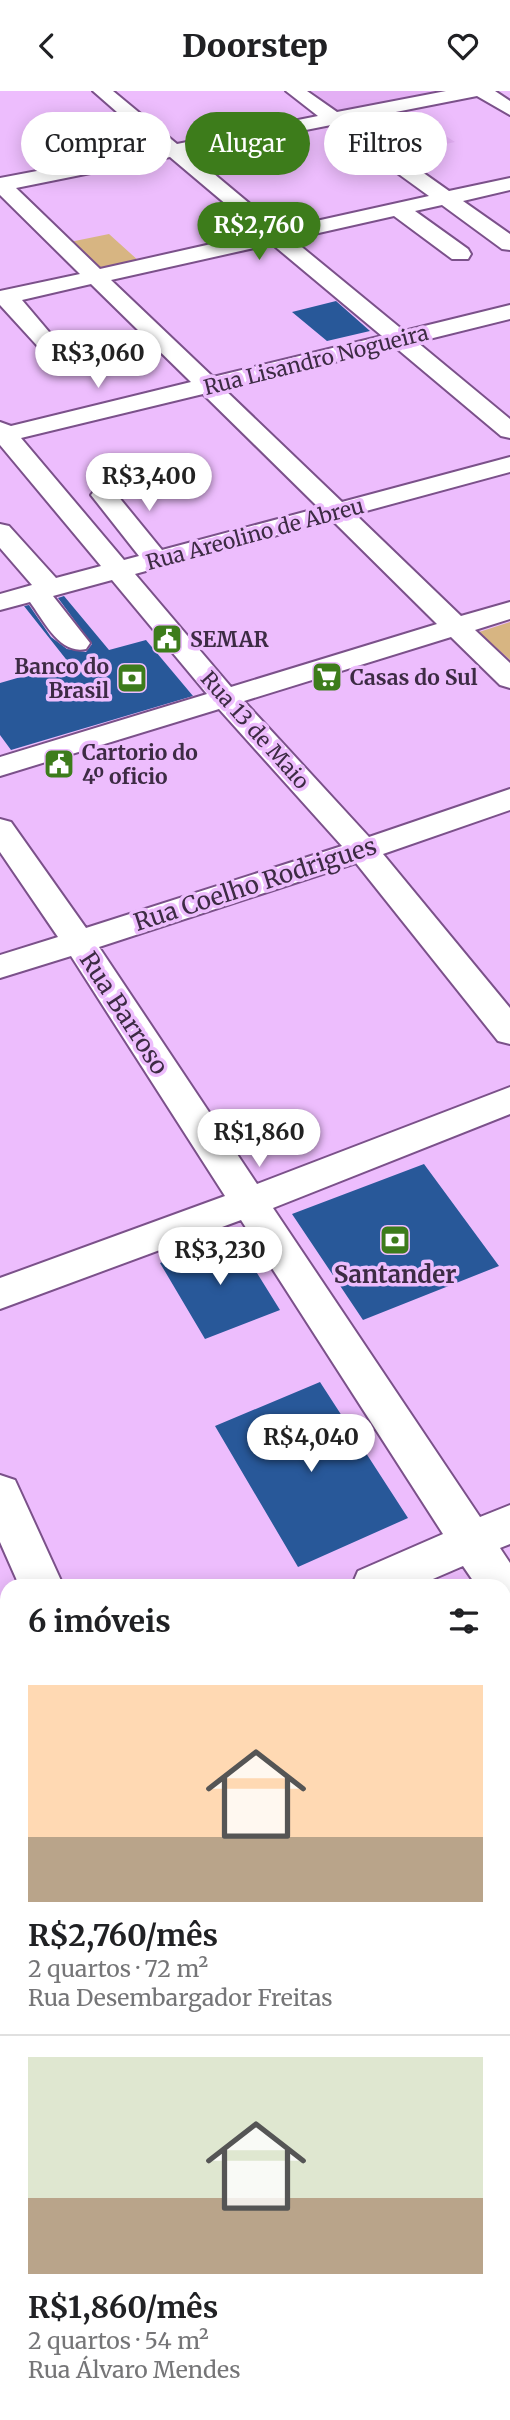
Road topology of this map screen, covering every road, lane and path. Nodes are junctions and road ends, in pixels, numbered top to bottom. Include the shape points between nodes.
1 (102, 91) edge
2 (295, 91) edge
3 (474, 91) edge
4 (482, 91) edge
5 (510, 109) edge
6 (324, 112) edge
7 (369, 112) edge
8 (324, 121) edge
9 (172, 150) junction
10 (412, 175) edge
11 (510, 184) edge
12 (0, 185) edge
13 (444, 198) junction
14 (398, 209) junction
15 (279, 236) junction
16 (510, 244) edge
17 (460, 254) dead end
18 (96, 277) junction
19 (4, 297) edge
20 (510, 312) edge
21 (402, 339) junction
22 (50, 346) dead end
23 (206, 387) junction
24 (510, 431) edge
25 (2, 433) edge
26 (510, 464) edge
27 (104, 495) dead end
28 (338, 512) junction
29 (0, 532) edge
30 (156, 560) junction
31 (117, 570) junction
32 (43, 590) junction
33 (0, 602) edge
34 (510, 610) edge
35 (455, 627) junction
36 (76, 643) dead end
37 (510, 679) edge
38 (226, 699) junction
39 (0, 767) edge
40 (510, 799) edge
41 (0, 829) edge
42 (363, 850) junction
43 (78, 941) junction
44 (0, 967) edge
45 (510, 1032) edge
46 (510, 1100) edge
47 (247, 1203) junction
48 (0, 1294) edge
49 (0, 1493) edge
50 (510, 1524) edge
51 (470, 1541) junction
52 (38, 1579) edge
53 (387, 1579) edge
54 (496, 1579) edge

1 - 9 street
2 - 6 street
3 - 7 street
4 - 5 street
8 - 9 street
9 - 12 street
9 - 15 street
10 - 13 street
11 - 13 street
12 - 18 street
13 - 14 street
13 - 16 street
14 - 15 street
14 - 17 street
15 - 18 street
15 - 21 street
18 - 19 street
18 - 23 street
19 - 22 street
20 - 21 street, Rua Lisandro Nogueira
21 - 23 street, Rua Lisandro Nogueira
21 - 24 street
23 - 25 street, Rua Lisandro Nogueira
23 - 28 street
25 - 31 street, Rua 13 de Maio
26 - 28 street, Rua Areolino de Abreu
27 - 30 street
28 - 30 street, Rua Areolino de Abreu
28 - 35 street
29 - 32 street
30 - 31 street, Rua Areolino de Abreu
31 - 32 street, Rua Areolino de Abreu
31 - 38 street, Rua 13 de Maio
32 - 33 street, Rua Areolino de Abreu
32 - 36 street
34 - 35 street
35 - 37 street
35 - 38 street
38 - 39 street
38 - 42 street, Rua 13 de Maio
40 - 42 street, Rua Coelho Rodrigues
41 - 43 street, Rua Barroso
42 - 43 street, Rua Coelho Rodrigues
42 - 45 street, Rua 13 de Maio
43 - 44 street, Rua Coelho Rodrigues
43 - 47 street, Rua Barroso
46 - 47 street
47 - 48 street
47 - 51 street, Rua Barroso
49 - 52 street
50 - 51 street
51 - 53 street
51 - 54 street, Rua Barroso

